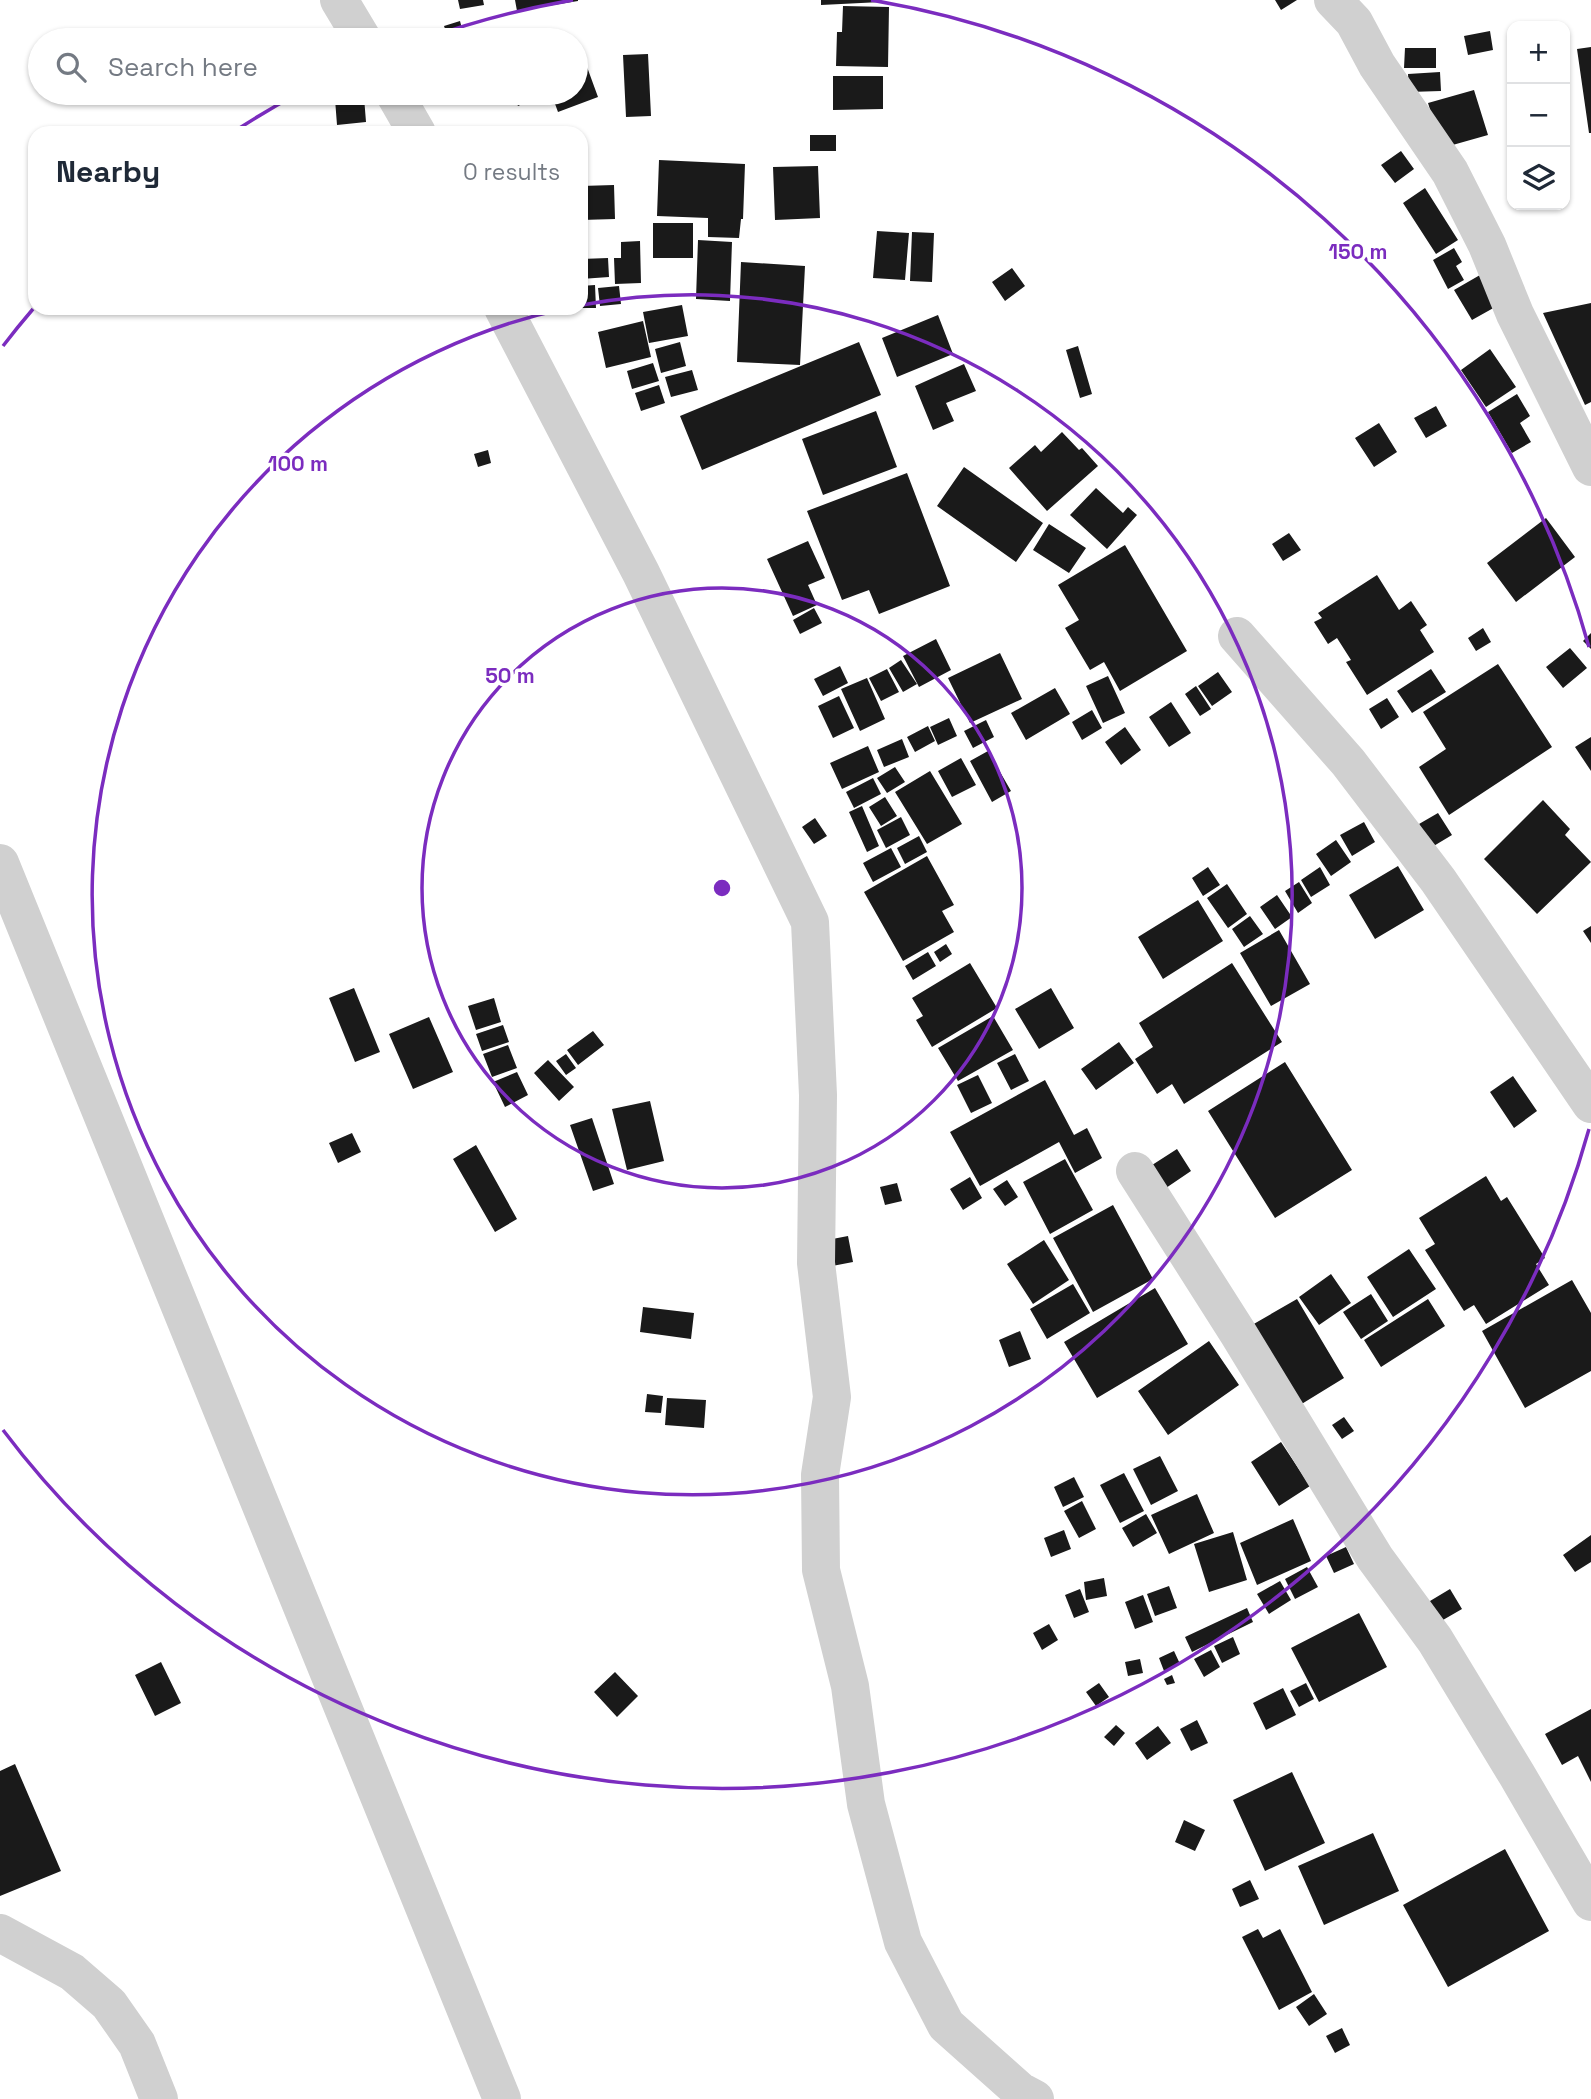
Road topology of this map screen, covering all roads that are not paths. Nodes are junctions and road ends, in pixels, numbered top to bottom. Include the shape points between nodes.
1 (339, 0) edge
2 (1333, 0) edge
3 (356, 28) edge
4 (401, 105) edge
5 (413, 126) edge
6 (507, 315) edge
7 (1591, 467) edge
8 (1237, 636) dead end
9 (0, 863) edge
10 (1591, 1104) edge
11 (1135, 1171) dead end
12 (1591, 1902) edge
13 (0, 1933) edge
14 (159, 2099) edge
15 (502, 2099) edge
16 (1035, 2099) edge

1 - 3 street
2 - 7 street via 1354,23 1450,172
4 - 5 street
6 - 16 street via 641,573 810,922 818,1095 816,1263 832,1397 820,1475 821,1570 850,1686 866,1804 903,1942 946,2025
8 - 10 street via 1348,762 1430,869
9 - 15 street
11 - 12 street via 1375,1558 1441,1651
13 - 14 street via 72,1972 109,2004 137,2043

